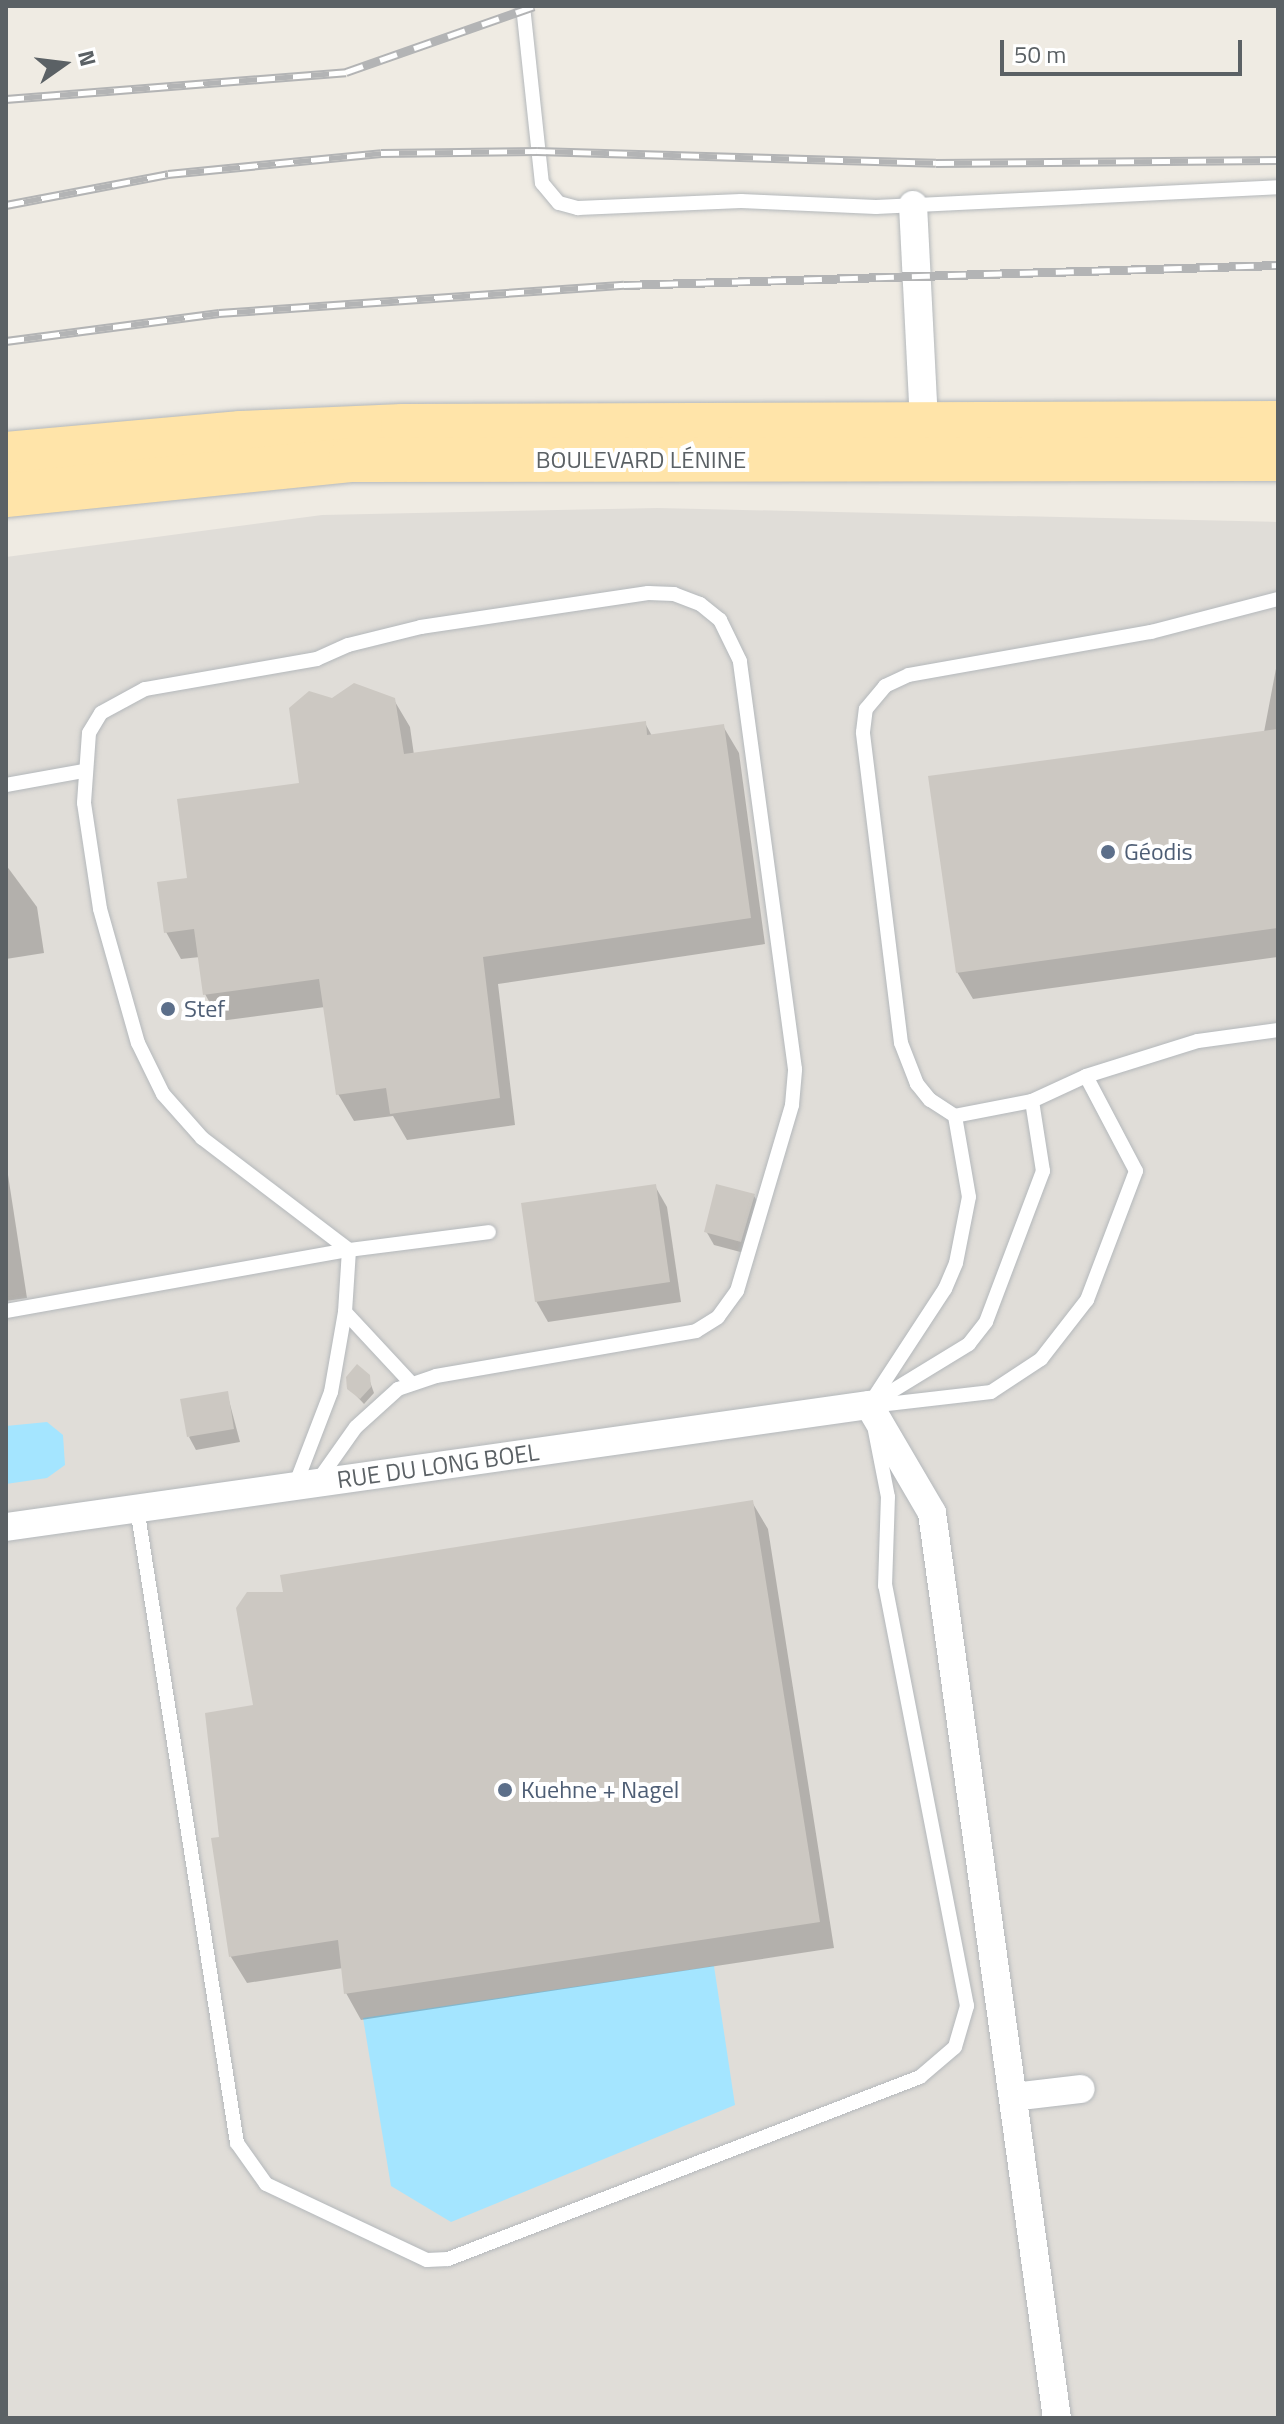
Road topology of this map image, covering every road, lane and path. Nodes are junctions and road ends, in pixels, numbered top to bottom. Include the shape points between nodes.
1 (523, 6) edge
2 (1278, 187) edge
3 (913, 205) junction
4 (1278, 423) edge
5 (924, 424) junction
6 (6, 454) edge
7 (1278, 459) edge
8 (6, 495) edge
9 (1278, 599) edge
10 (83, 771) junction
11 (6, 785) edge
12 (1278, 1030) edge
13 (1086, 1076) junction
14 (1032, 1101) junction
15 (955, 1116) junction
16 (489, 1232) dead end
17 (349, 1250) junction
18 (6, 1311) edge
19 (345, 1312) junction
20 (411, 1383) junction
21 (869, 1405) junction
22 (306, 1484) junction
23 (137, 1508) junction
24 (6, 1527) edge
25 (1081, 2089) dead end
26 (1013, 2097) junction
27 (1057, 2418) edge

1 - 3 lane via 539,169 549,195 559,203 578,208 741,201
2 - 3 lane
3 - 5 street
4 - 5 main road
5 - 6 main road via 403,426 241,433
7 - 8 main road, BOULEVARD LÉNINE via 350,460
9 - 15 lane via 1151,632 909,675 885,686 866,709 863,732 901,1043 917,1084
10 - 11 lane
10 - 17 lane via 100,909 138,1043 163,1094 202,1138
10 - 20 lane via 89,733 101,713 119,699 145,689 317,659 348,645 421,627 661,593 700,604 733,637 743,676 795,1069 792,1105 737,1291 718,1317 696,1331
12 - 13 lane via 1198,1041
13 - 14 lane
13 - 21 lane via 1136,1171 1087,1300 1071,1327 1041,1359 991,1392
14 - 15 lane
14 - 21 lane via 1043,1171 986,1322 969,1344
15 - 21 lane via 969,1197 956,1263 945,1289
16 - 17 lane
17 - 18 lane
17 - 19 lane
19 - 20 lane
19 - 22 lane
20 - 22 lane via 371,1411
21 - 22 street, RUE DU LONG BOEL
21 - 23 lane via 888,1497 885,1586 967,2006 955,2047 920,2077 448,2259 427,2260 266,2184 237,2143
21 - 26 street via 932,1513
22 - 23 street, RUE DU LONG BOEL
23 - 24 street, RUE DU LONG BOEL
25 - 26 street
26 - 27 street

